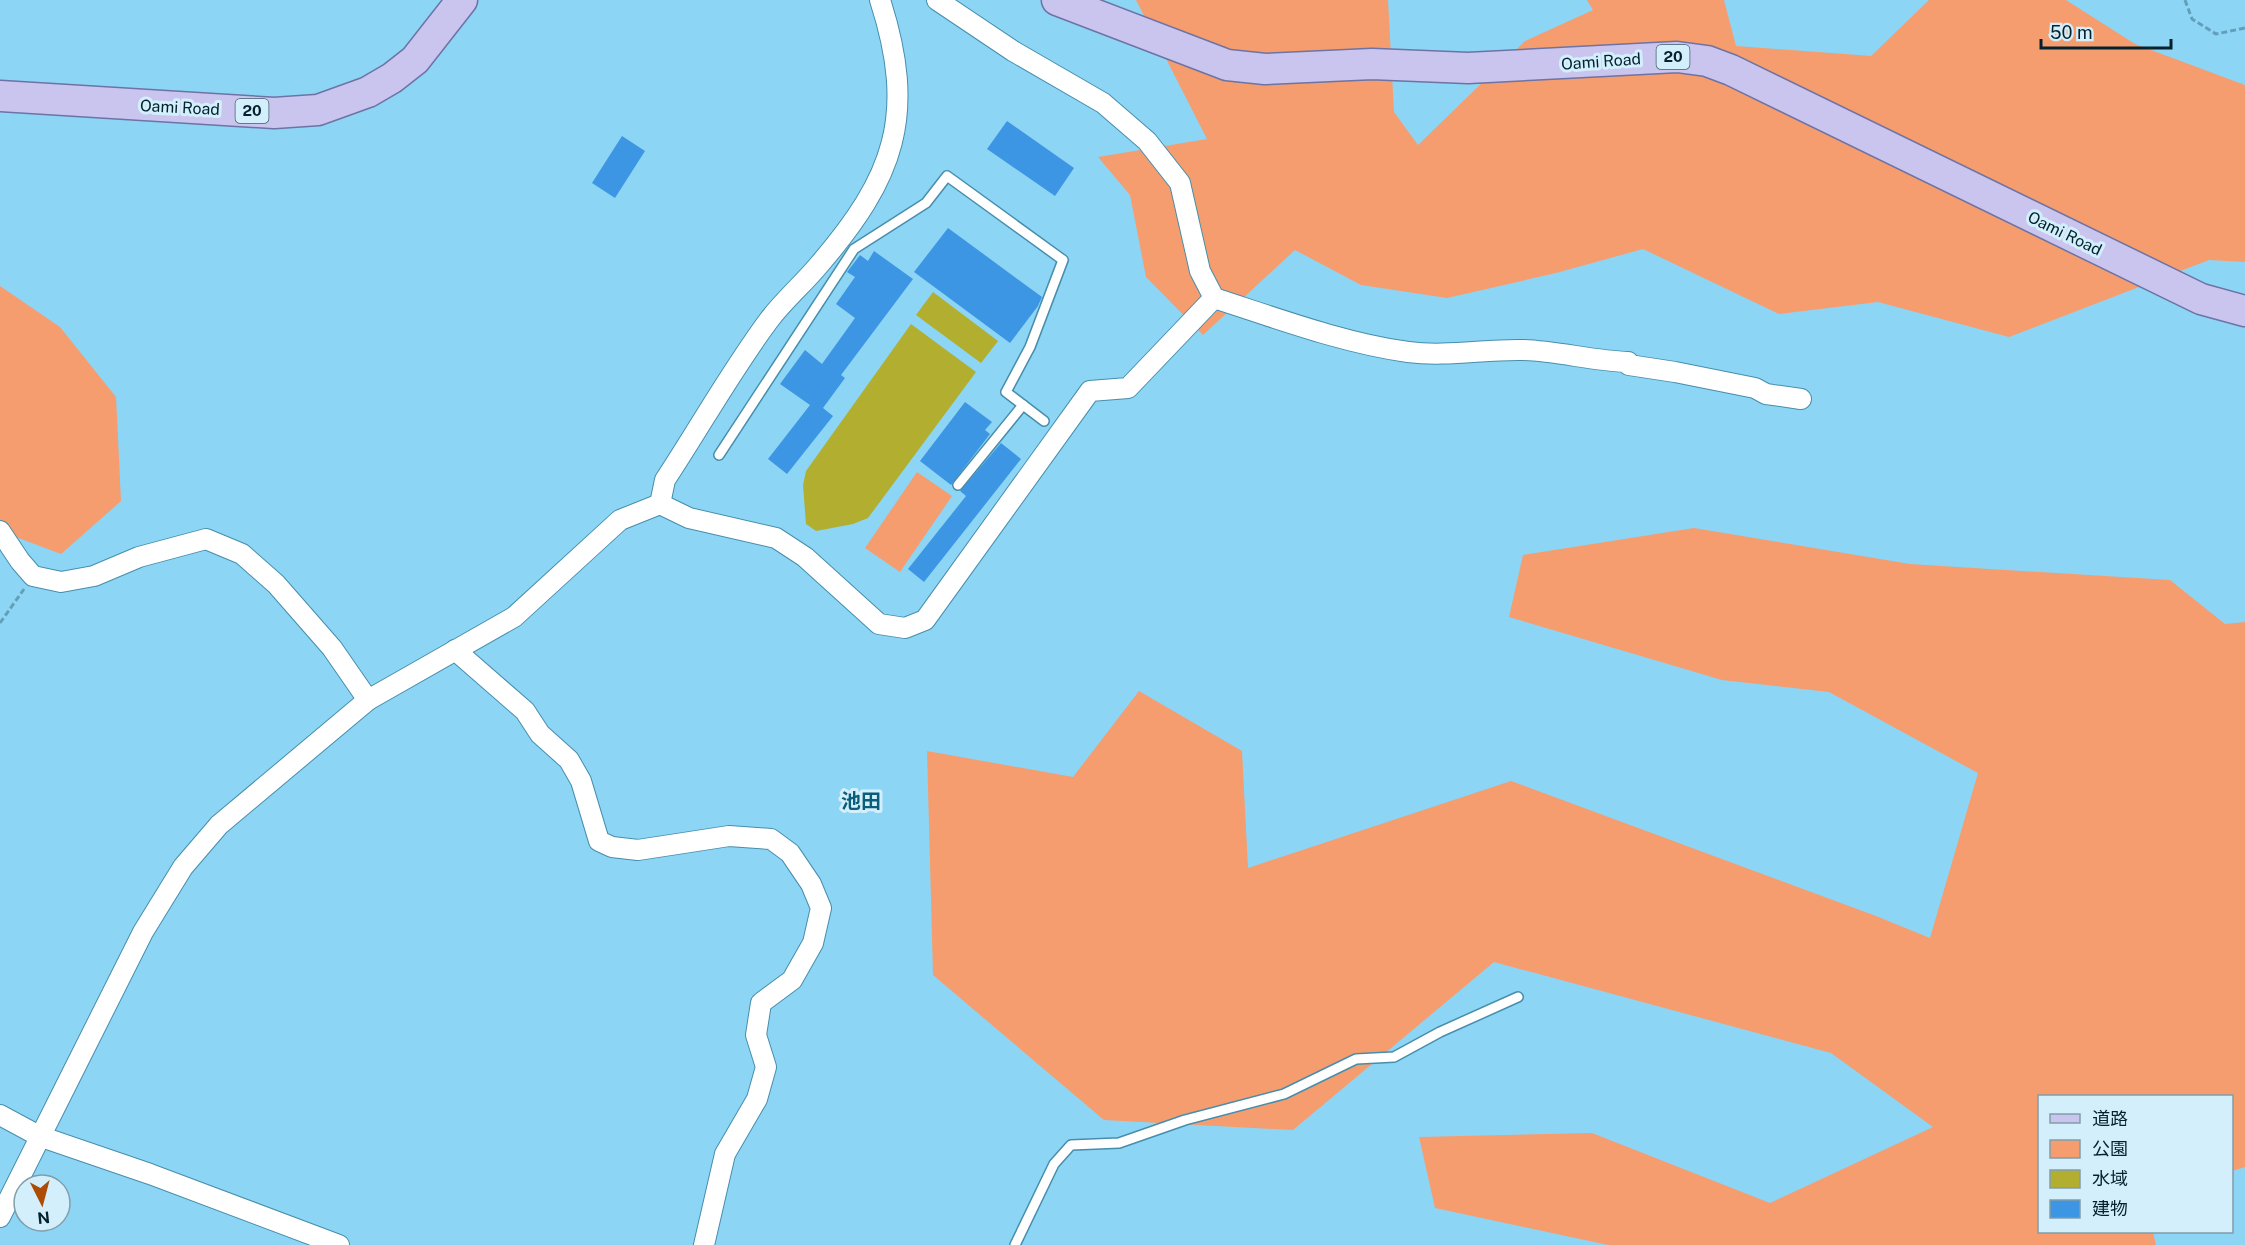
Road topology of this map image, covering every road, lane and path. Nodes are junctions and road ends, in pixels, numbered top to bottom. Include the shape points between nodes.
1 (462, 0) edge
2 (880, 0) edge
3 (937, 0) edge
4 (1057, 0) edge
5 (2186, 0) edge
6 (2245, 27) edge
7 (0, 96) edge
8 (819, 266) junction
9 (834, 279) junction
10 (1214, 298) junction
11 (2245, 311) edge
12 (1801, 399) dead end
13 (1023, 405) junction
14 (1044, 421) dead end
15 (719, 455) dead end
16 (958, 485) dead end
17 (660, 504) junction
18 (0, 531) edge
19 (33, 576) junction
20 (0, 622) edge
21 (455, 650) junction
22 (368, 700) junction
23 (1518, 997) dead end
24 (0, 1115) edge
25 (39, 1136) junction
26 (0, 1217) edge
27 (339, 1245) edge
28 (704, 1245) edge
29 (1015, 1245) edge

1 - 7 main road, Oami Road / 20 via 415,60 392,78 318,110 274,113
2 - 8 street via 895,56 899,103 893,140 871,196
3 - 10 street via 1013,51 1102,103 1147,141 1180,183 1200,271
4 - 11 main road, Oami Road / 20 via 1227,65 1265,69 1372,64 1468,68 1660,57 1707,62 1731,70 2201,299
5 - 6 path via 2192,19 2216,34
8 - 9 lane
8 - 17 street via 764,327 665,480
9 - 13 lane via 854,249 926,203 946,176 1063,260 1030,347 1006,392
9 - 15 lane
10 - 12 street via 1359,343 1409,352 1522,350 1563,354 1628,362
10 - 17 street via 1128,388 1090,391 925,620 905,628 879,624 805,557 776,538 689,518
13 - 14 lane
13 - 16 lane
17 - 21 street via 620,520 514,617
18 - 19 street
19 - 20 path
19 - 22 street via 61,582 94,576 139,557 206,539 242,554 276,584 332,648
21 - 22 street
21 - 28 street via 525,711 540,734 569,760 581,781 599,841 639,850 729,836 771,839 790,853 821,908 813,943 792,980 761,1004 756,1035 766,1067 757,1099 725,1154
22 - 25 street via 219,825 183,867 143,932
23 - 29 lane via 1394,1057 1356,1059 1284,1094 1185,1120 1119,1143 1071,1145 1054,1164
24 - 25 street
25 - 26 street
25 - 27 street

